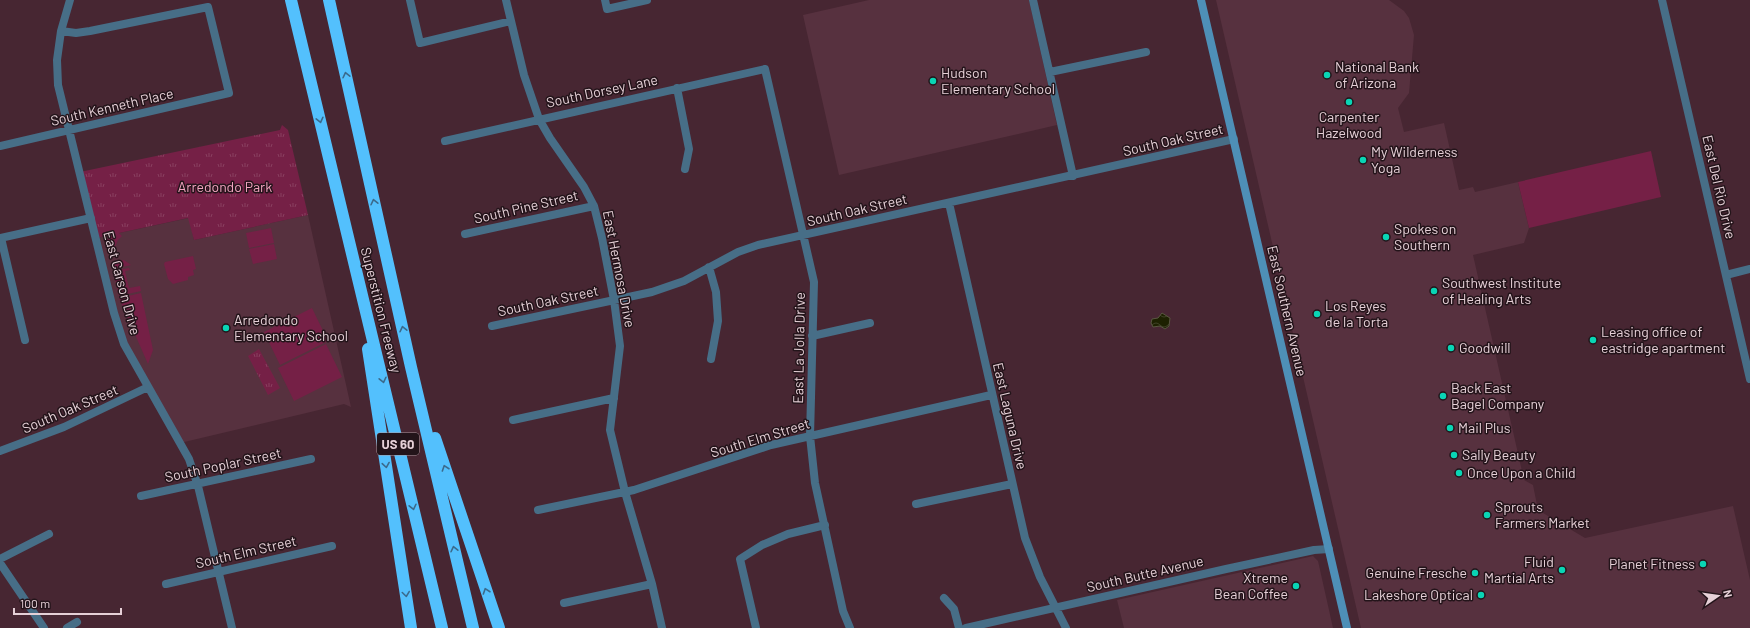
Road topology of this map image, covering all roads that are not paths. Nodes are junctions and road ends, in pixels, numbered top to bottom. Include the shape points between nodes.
1 (70, 0) edge
2 (290, 0) edge
3 (330, 0) edge
4 (410, 0) edge
5 (506, 0) edge
6 (605, 0) edge
7 (646, 0) edge
8 (1033, 0) edge
9 (1201, 0) edge
10 (1662, 0) edge
11 (511, 21) junction
12 (61, 31) junction
13 (1146, 52) dead end
14 (765, 69) joint
15 (1050, 72) junction
16 (677, 88) junction
17 (539, 119) junction
18 (69, 131) junction
19 (1234, 139) junction
20 (446, 140) dead end
21 (0, 146) edge
22 (685, 169) dead end
23 (1073, 176) junction
24 (949, 203) junction
25 (594, 206) junction
26 (91, 218) junction
27 (465, 234) dead end
28 (804, 235) junction
29 (1, 238) edge
30 (354, 261) junction
31 (709, 267) junction
32 (1750, 269) edge
33 (1726, 275) junction
34 (614, 300) junction
35 (870, 323) dead end
36 (492, 326) dead end
37 (812, 336) junction
38 (25, 340) dead end
39 (711, 359) dead end
40 (1748, 361) edge
41 (411, 367) junction
42 (1750, 379) edge
43 (148, 387) junction
44 (992, 395) junction
45 (614, 398) junction
46 (512, 420) dead end
47 (810, 436) junction
48 (0, 451) edge
49 (311, 459) dead end
50 (198, 484) junction
51 (1012, 484) junction
52 (625, 492) junction
53 (141, 496) dead end
54 (916, 504) dead end
55 (538, 510) dead end
56 (825, 524) junction
57 (49, 534) dead end
58 (332, 546) dead end
59 (1329, 549) junction
60 (0, 559) edge
61 (0, 563) edge
62 (218, 572) junction
63 (166, 584) dead end
64 (652, 584) junction
65 (944, 598) dead end
66 (564, 603) dead end
67 (1056, 607) junction
68 (77, 622) dead end
69 (44, 628) edge
70 (67, 628) edge
71 (232, 628) edge
72 (411, 628) edge
73 (442, 628) edge
74 (473, 628) edge
75 (499, 628) edge
76 (662, 628) edge
77 (756, 628) edge
78 (850, 628) edge
79 (959, 628) edge
80 (966, 628) edge
81 (1066, 628) edge
82 (1347, 628) edge

1 - 12 street, East Carson Drive
2 -> 30 highway, Superstition Freeway / US 60
41 -> 3 highway, Superstition Freeway / US 60
4 - 11 street via 420,43
5 - 11 street, East Hermosa Drive
6 - 7 street via 607,9
8 - 15 street
9 - 19 main road, East Southern Avenue
10 - 33 street, East Del Rio Drive
11 - 17 street, East Hermosa Drive via 524,75
12 - 18 street, East Carson Drive via 57,60 58,85
12 - 18 street, South Kenneth Place via 90,32 208,6 229,93
13 - 15 street
14 - 16 street, South Dorsey Lane
14 - 28 street, East La Jolla Drive
15 - 23 street
16 - 17 street, South Dorsey Lane
16 - 22 street via 689,149
17 - 20 street, South Dorsey Lane
17 - 25 street, East Hermosa Drive
18 - 21 street, South Kenneth Place
18 - 26 street, East Carson Drive
19 - 23 street, South Oak Street
19 - 59 main road, East Southern Avenue
23 - 24 street, South Oak Street
24 - 28 street, South Oak Street
24 - 44 street, East Laguna Drive
25 - 27 street, South Pine Street
25 - 34 street, East Hermosa Drive
26 - 29 street
26 - 43 street, East Carson Drive via 122,337
28 - 31 street, South Oak Street via 758,245
28 - 37 street, East La Jolla Drive via 814,282
29 - 38 street
30 -> 72 highway
30 -> 73 highway, Superstition Freeway / US 60
31 - 34 street, South Oak Street via 684,281 652,292
31 - 39 street via 716,292 718,321
32 - 33 street
33 - 40 street, East Del Rio Drive
34 - 36 street, South Oak Street
34 - 45 street, East Hermosa Drive via 620,346
35 - 37 street
37 - 47 street, East La Jolla Drive
40 - 42 street, East Del Rio Drive
74 -> 41 highway, Superstition Freeway / US 60
75 -> 41 highway
43 - 48 street, South Oak Street via 64,427
43 - 50 street, East Carson Drive via 189,459
44 - 47 street, South Elm Street
44 - 51 street, East Laguna Drive
45 - 46 street
45 - 52 street, East Hermosa Drive via 610,430
47 - 52 street, South Elm Street via 771,445
47 - 56 street, East La Jolla Drive via 815,483
49 - 50 street, South Poplar Street
50 - 53 street, South Poplar Street
50 - 62 street, East Carson Drive
51 - 54 street
51 - 67 street, East Laguna Drive via 1025,538 1040,577
52 - 55 street, South Elm Street
52 - 64 street, East Hermosa Drive
56 - 77 street via 788,534 762,545 740,559
56 - 78 street, East La Jolla Drive via 843,611
57 - 60 street
58 - 62 street, South Elm Street
59 - 67 street, South Butte Avenue via 1314,550
59 - 82 main road, East Southern Avenue
61 - 69 street
62 - 63 street, South Elm Street
62 - 71 street, East Carson Drive
64 - 66 street
64 - 76 street, East Hermosa Drive
65 - 79 street via 954,609
67 - 80 street, South Butte Avenue
67 - 81 street, East Laguna Drive
68 - 70 street

